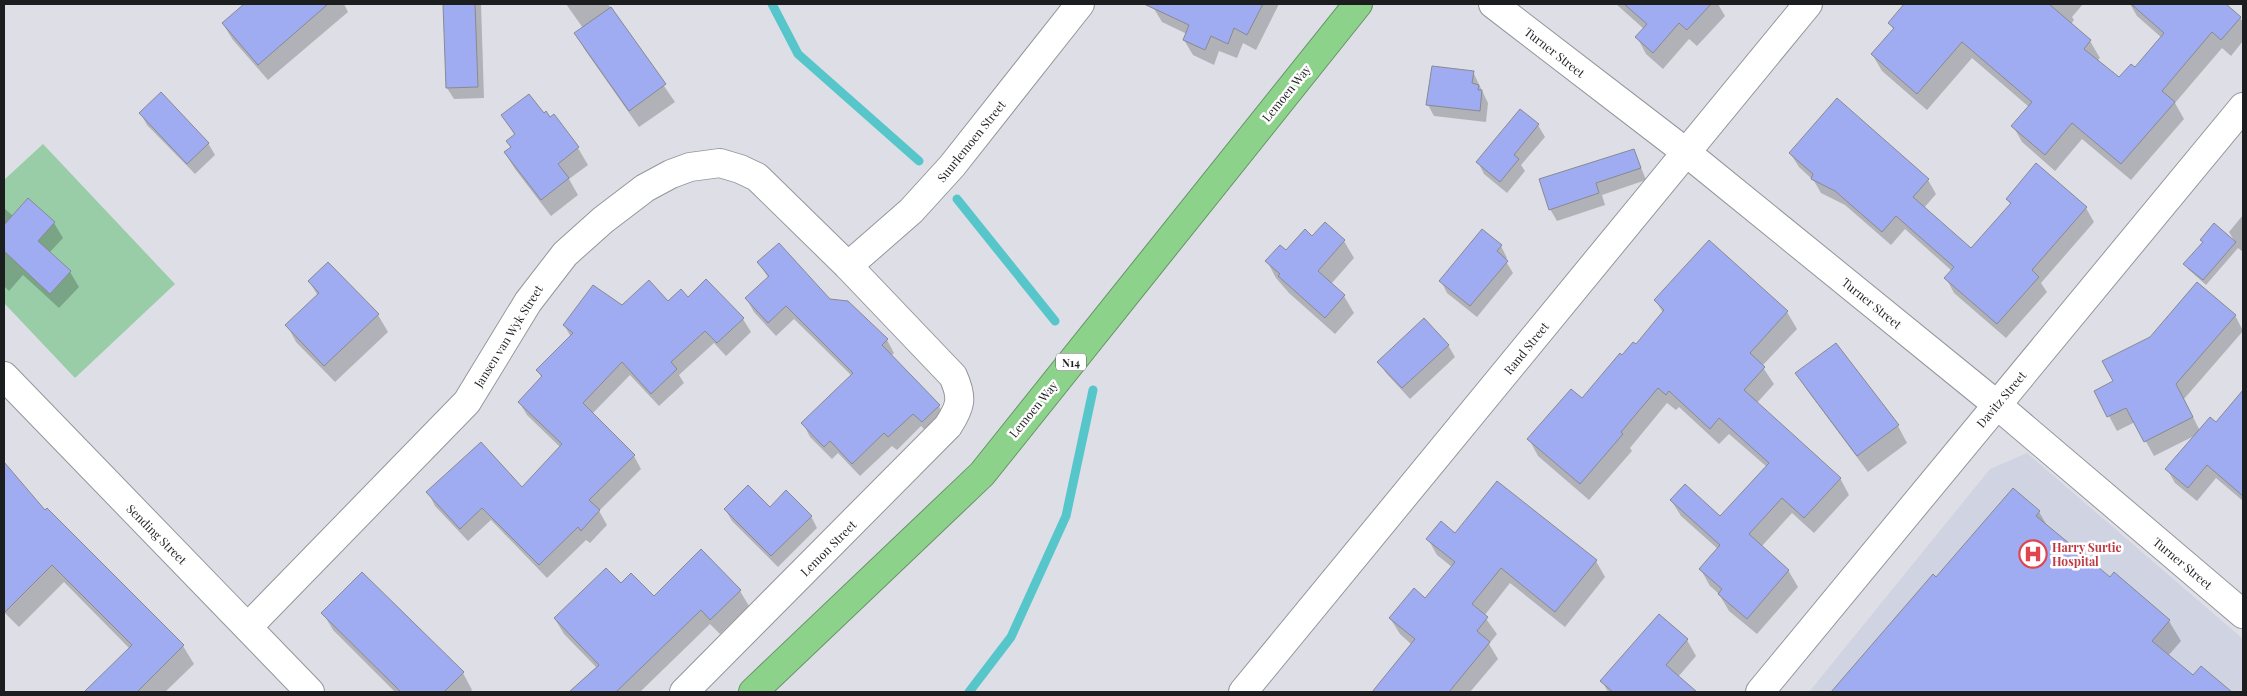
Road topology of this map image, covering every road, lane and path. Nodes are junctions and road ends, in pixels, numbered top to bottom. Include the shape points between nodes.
1 (1080, 4) edge
2 (1358, 4) edge
3 (1493, 4) edge
4 (1808, 4) edge
5 (2243, 107) edge
6 (1687, 153) junction
7 (848, 266) junction
8 (4, 376) edge
9 (960, 396) joint
10 (1996, 404) junction
11 (2243, 614) edge
12 (248, 627) junction
13 (310, 692) edge
14 (684, 692) edge
15 (753, 692) edge
16 (1243, 692) edge
17 (1760, 692) edge

1 - 7 street, Suurlemoen Street via 947,172 911,210
2 - 15 highway, Lemoen Way / N14 via 982,474
3 - 6 street, Turner Street
4 - 6 street, Rand Street
5 - 10 street, Davitz Street
6 - 10 street, Turner Street
6 - 16 street, Rand Street
7 - 9 street, Jansen van Wyk Street via 953,376
7 - 12 street, Jansen van Wyk Street via 766,185 740,169 720,163 690,167 645,188 564,254 528,302 467,402
8 - 12 street, Sending Street
9 - 14 street, Lemon Street via 959,409 948,426
10 - 11 street, Turner Street
10 - 17 street, Davitz Street
12 - 13 street, Sending Street

